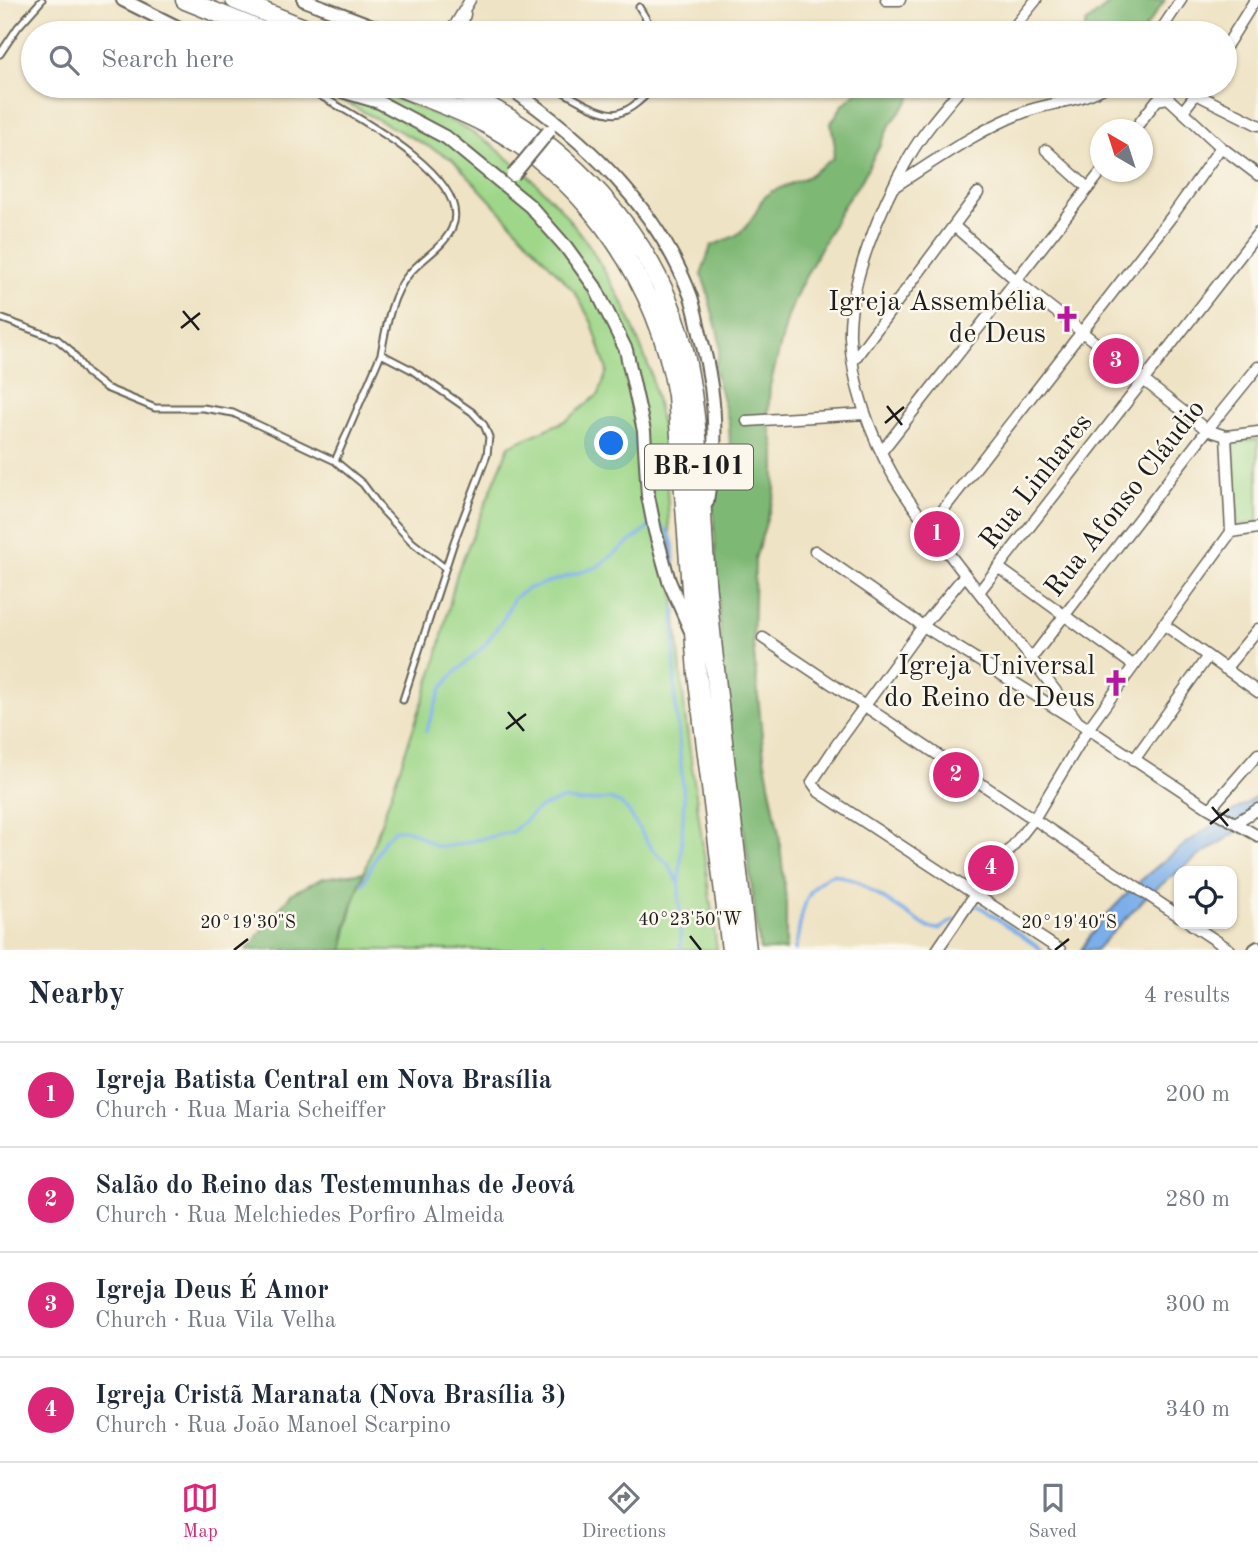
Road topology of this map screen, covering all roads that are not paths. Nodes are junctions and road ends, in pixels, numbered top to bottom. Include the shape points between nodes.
1 (42, 0) edge
2 (124, 0) edge
3 (185, 0) edge
4 (235, 0) edge
5 (304, 0) edge
6 (886, 0) edge
7 (900, 0) edge
8 (1036, 0) edge
9 (1181, 0) edge
10 (1255, 0) edge
11 (469, 1) edge
12 (251, 4) edge
13 (639, 7) dead end
14 (23, 21) edge
15 (165, 21) edge
16 (237, 21) edge
17 (289, 21) edge
18 (359, 21) edge
19 (457, 21) edge
20 (463, 21) edge
21 (648, 21) edge
22 (1019, 21) edge
23 (1167, 21) edge
24 (21, 24) edge
25 (1237, 29) edge
26 (0, 54) edge
27 (323, 98) edge
28 (366, 98) edge
29 (427, 98) edge
30 (471, 98) edge
31 (520, 98) edge
32 (576, 98) edge
33 (640, 98) edge
34 (953, 98) edge
35 (1078, 98) edge
36 (1162, 98) edge
37 (1168, 98) edge
38 (1192, 98) edge
39 (1212, 98) edge
40 (1183, 111) junction
41 (1142, 119) edge
42 (1258, 125) edge
43 (552, 126) junction
44 (1221, 147) junction
45 (1046, 149) dead end
46 (1258, 175) edge
47 (509, 180) junction
48 (1093, 182) edge
49 (894, 188) junction
50 (1088, 188) junction
51 (978, 193) dead end
52 (954, 226) junction
53 (1258, 233) edge
54 (1017, 281) junction
55 (0, 318) edge
56 (1081, 330) junction
57 (381, 354) junction
58 (853, 360) junction
59 (1258, 367) edge
60 (1144, 380) junction
61 (865, 414) junction
62 (747, 421) dead end
63 (1207, 430) junction
64 (1258, 432) edge
65 (1226, 436) junction
66 (882, 451) junction
67 (335, 461) junction
68 (929, 528) junction
69 (1258, 528) edge
70 (703, 529) junction
71 (1231, 532) junction
72 (815, 551) dead end
73 (445, 568) junction
74 (999, 568) junction
75 (965, 575) junction
76 (979, 592) junction
77 (1064, 617) junction
78 (1163, 624) junction
79 (923, 626) junction
80 (1258, 629) edge
81 (694, 637) junction
82 (763, 638) dead end
83 (1208, 656) junction
84 (1031, 660) junction
85 (1133, 665) junction
86 (1225, 668) junction
87 (1258, 692) edge
88 (402, 700) dead end
89 (865, 705) junction
90 (1078, 722) junction
91 (1088, 729) junction
92 (1258, 754) edge
93 (1134, 761) junction
94 (1210, 809) junction
95 (1258, 809) edge
96 (1034, 819) junction
97 (1235, 823) junction
98 (1258, 836) edge
99 (976, 893) junction
100 (1174, 913) edge
101 (1198, 929) edge
102 (731, 950) edge
103 (747, 950) edge
104 (937, 950) edge
105 (1060, 950) edge
106 (1230, 950) edge

1 - 14 lane
2 - 15 street
3 - 16 highway
4 - 12 highway
5 - 18 street
6 - 7 street
8 - 22 street
9 - 23 street
10 - 25 street
11 - 19 street
11 - 20 street
12 - 17 highway
13 - 21 lane
24 - 26 lane
27 - 57 lane via 421,159 451,201 452,229 399,289
28 - 47 street via 447,138
29 - 81 highway, BR-101 via 471,116 531,153 584,201 635,273 673,370
30 - 70 highway, BR-101 via 510,118 587,179 637,240 660,284 686,358
31 - 43 street
32 - 33 lane via 602,112 617,114
34 - 49 street via 909,157
35 - 49 street via 1029,111 947,152
36 - 41 street
37 - 40 street
38 - 40 street
39 - 42 street
40 - 44 street
43 - 47 street, bridge
43 - 70 street via 629,191 658,230 691,298 714,415 714,453
44 - 46 street
44 - 56 street
45 - 50 street
47 - 81 street via 595,287 626,350 643,431 655,531 669,581
48 - 50 street
49 - 58 street via 860,269 851,311
50 - 54 street
51 - 52 street
52 - 54 street
52 - 58 street
53 - 60 street, Rua Linhares
54 - 56 street
54 - 66 street
55 - 67 lane via 57,339 106,388 155,408 233,413
56 - 60 street
56 - 68 street
57 - 67 lane
57 - 73 lane via 472,412 489,437 487,455
58 - 61 street
59 - 63 street, Rua Afonso Cláudio
60 - 63 street
60 - 74 street, Rua Linhares
61 - 62 street
61 - 66 street
63 - 65 street
63 - 77 street, Rua Afonso Cláudio
64 - 65 street
65 - 71 street
66 - 68 street via 893,476
67 - 73 lane via 363,484 412,542
68 - 75 street
69 - 71 street
70 - 103 highway, BR-101
71 - 78 street
72 - 79 street
73 - 88 lane
74 - 76 street, Rua Linhares
74 - 77 street
75 - 76 street
75 - 79 street
76 - 84 street
77 - 84 street, Rua Afonso Cláudio
77 - 85 street
78 - 83 street
78 - 85 street
79 - 89 street
79 - 90 street
80 - 86 street
81 - 102 highway, BR-101
82 - 89 street
83 - 86 street
83 - 93 street
84 - 90 street
85 - 91 street
86 - 87 street
89 - 96 street
89 - 99 street via 813,777 813,786
90 - 91 street
91 - 93 street
91 - 96 street
92 - 94 street
93 - 94 street
94 - 97 street
95 - 97 street
96 - 99 street
96 - 100 street
97 - 98 street
99 - 104 street
99 - 105 street
101 - 106 street

